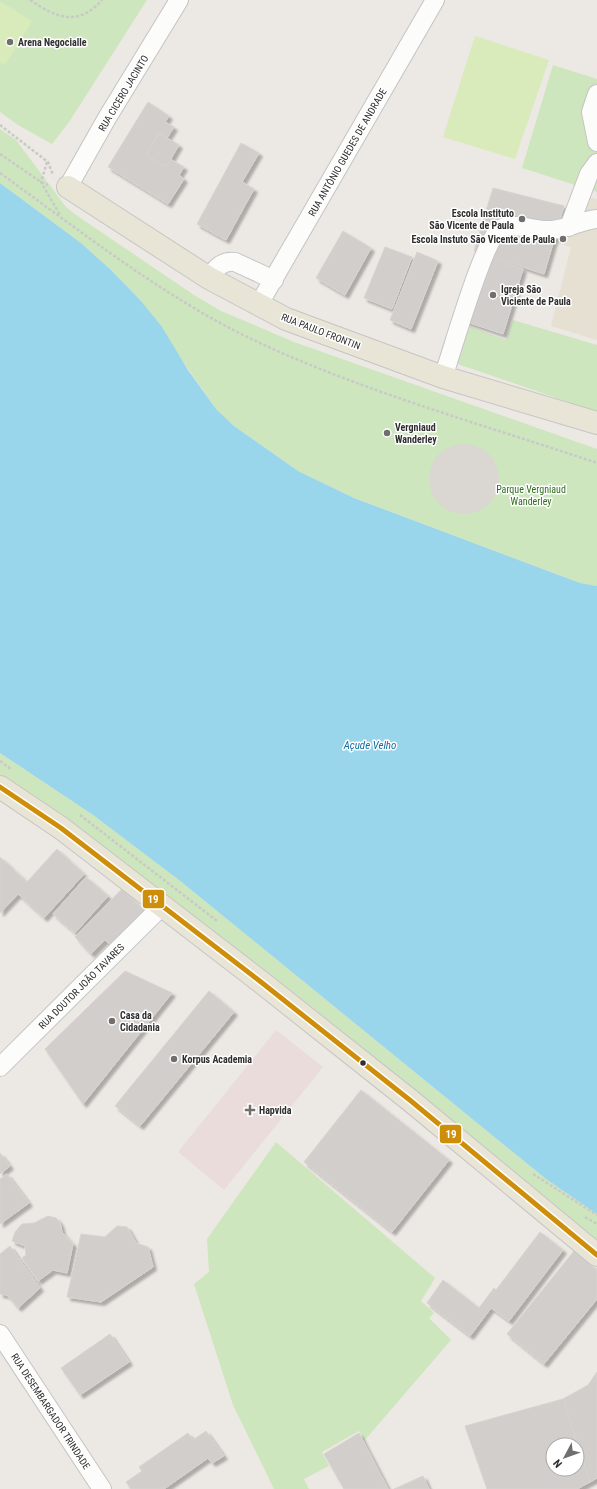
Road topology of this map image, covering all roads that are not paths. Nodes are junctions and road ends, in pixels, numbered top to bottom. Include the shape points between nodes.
1 (179, 0) edge
2 (435, 0) edge
3 (597, 94) edge
4 (597, 142) edge
5 (597, 163) edge
6 (68, 188) joint
7 (597, 219) edge
8 (569, 227) junction
9 (210, 278) junction
10 (274, 280) junction
11 (259, 304) junction
12 (443, 376) junction
13 (597, 423) edge
14 (0, 787) edge
15 (162, 906) junction
16 (0, 1067) edge
17 (597, 1256) edge
18 (0, 1334) edge
19 (102, 1489) edge

1 - 6 street, RUA CICERO JACINTO via 107,118
2 - 10 street, RUA ANTÔNIO GUEDES DE ANDRADE via 344,154
3 - 4 street via 591,112
5 - 8 street via 589,174
6 - 9 main road, RUA PAULO FRONTIN
7 - 8 street via 588,219
8 - 12 street via 551,230 509,226 500,228 492,237
9 - 10 street via 220,265 229,261
9 - 11 main road, RUA PAULO FRONTIN
10 - 11 street, RUA ANTÔNIO GUEDES DE ANDRADE
11 - 12 main road, RUA PAULO FRONTIN via 286,319
12 - 13 main road, RUA PAULO FRONTIN
14 - 15 main road via 61,828
15 - 16 street, RUA DOUTOR JOÃO TAVARES
15 - 17 main road via 411,1101
18 - 19 street, RUA DESEMBARGADOR TRINDADE

